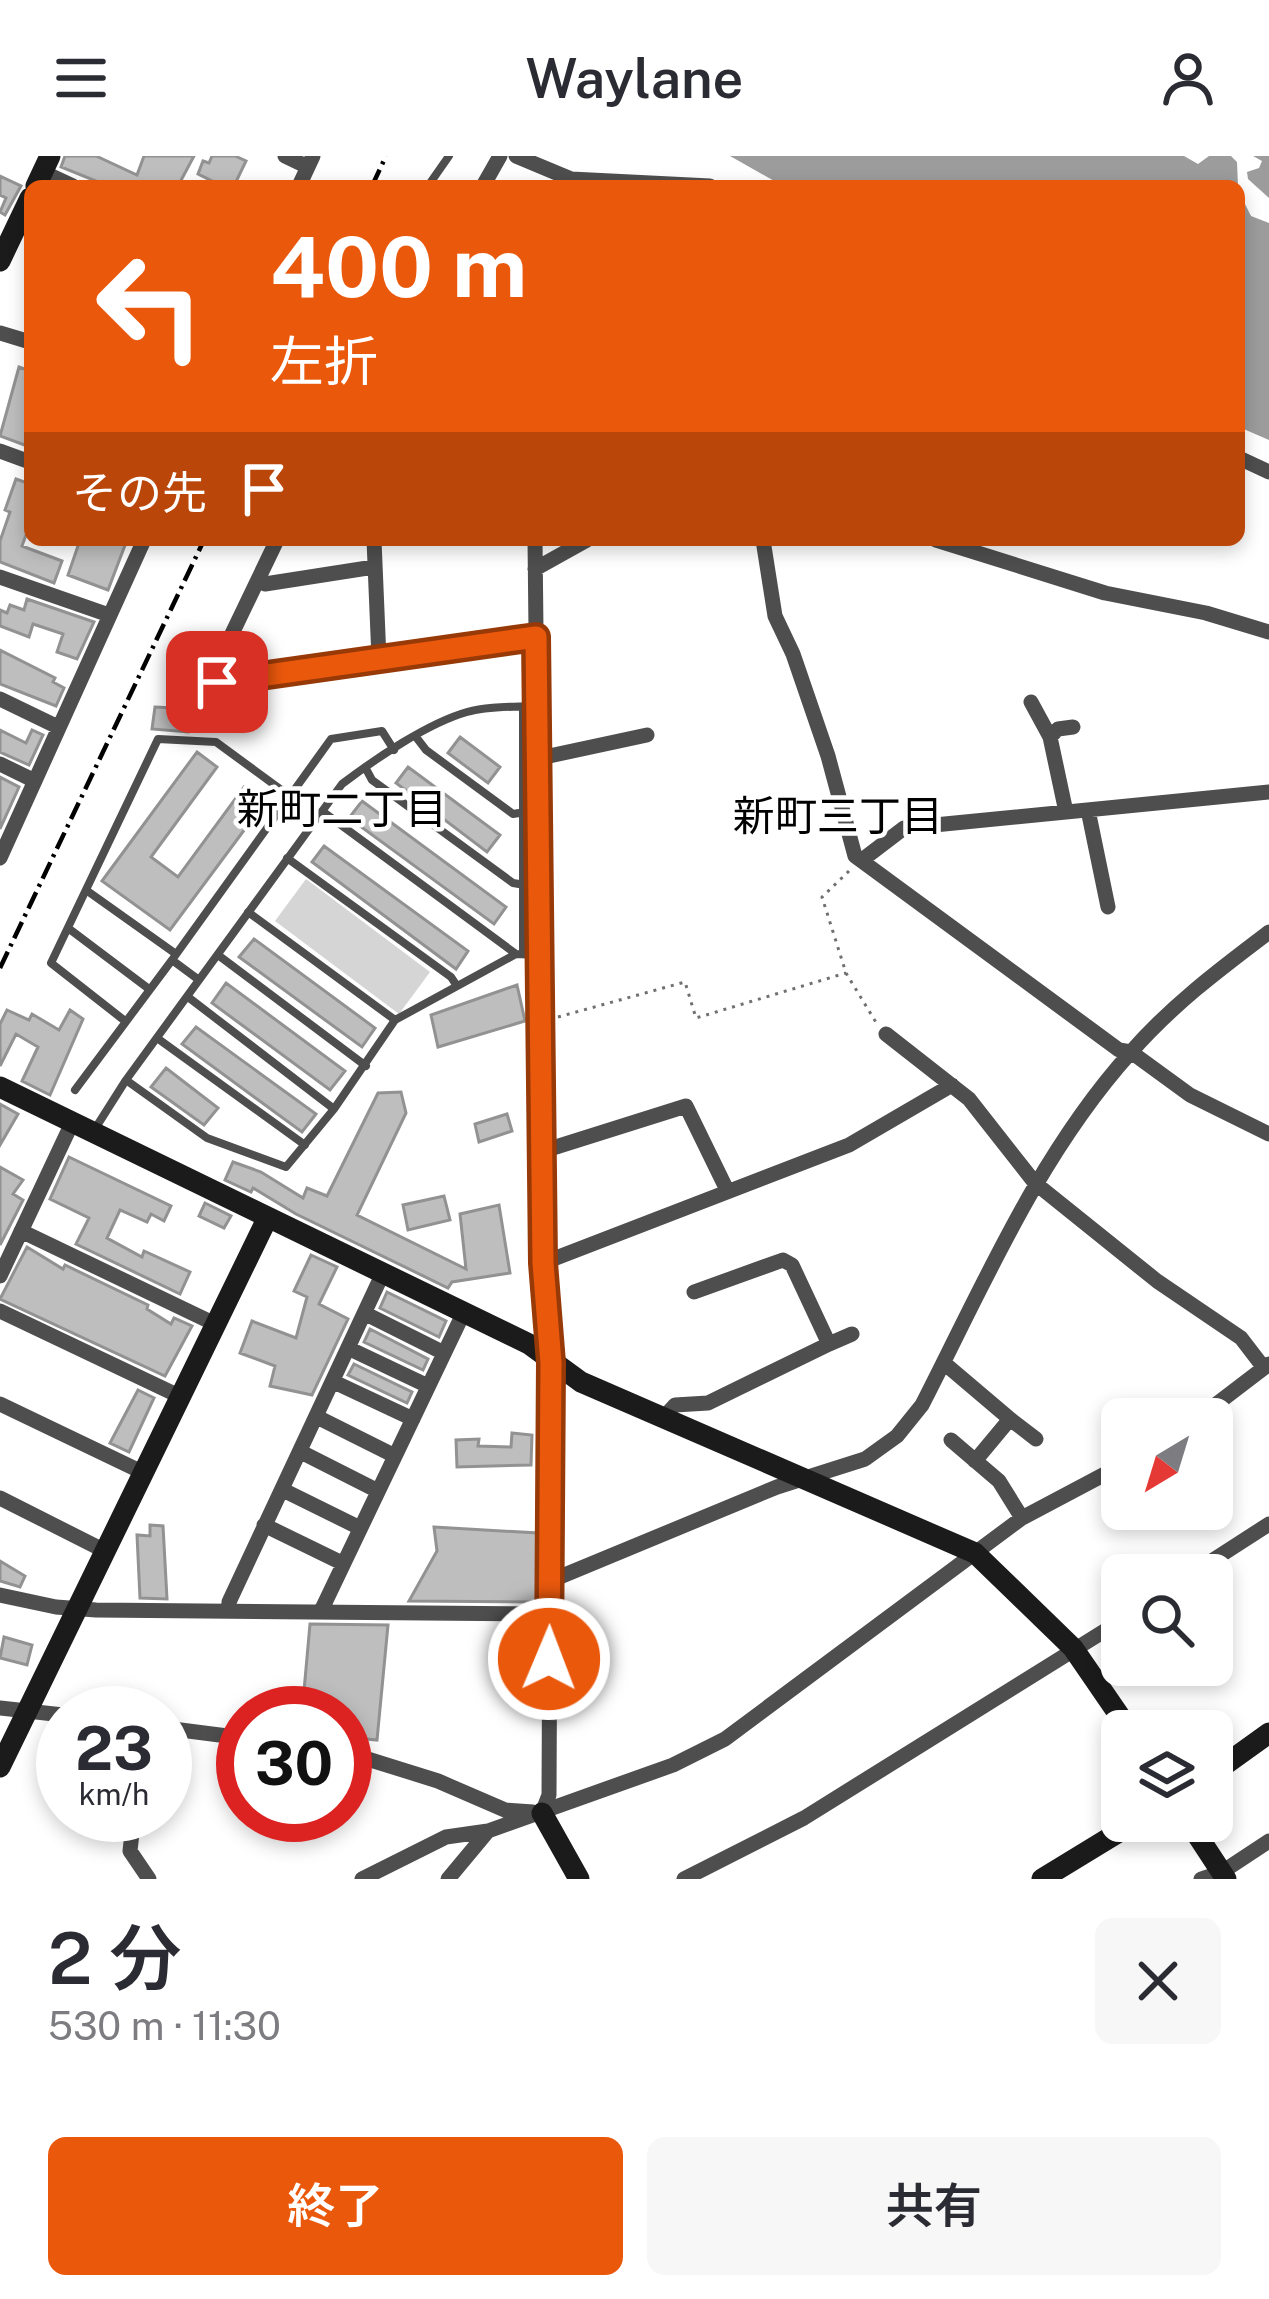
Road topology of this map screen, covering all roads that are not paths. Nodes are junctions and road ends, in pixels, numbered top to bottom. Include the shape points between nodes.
1 (285, 156) edge
2 (516, 156) edge
3 (310, 161) edge
4 (565, 180) edge
5 (24, 211) edge
6 (0, 261) edge
7 (141, 546) edge
8 (274, 546) edge
9 (374, 546) edge
10 (535, 546) edge
11 (576, 546) edge
12 (764, 546) edge
13 (956, 546) edge
14 (374, 567) junction
15 (535, 568) junction
16 (0, 577) edge
17 (258, 580) junction
18 (109, 615) junction
19 (1269, 632) edge
20 (536, 637) junction
21 (379, 659) junction
22 (0, 699) edge
23 (1031, 701) dead end
24 (529, 706) junction
25 (58, 727) junction
26 (1073, 727) dead end
27 (647, 736) dead end
28 (416, 737) junction
29 (1050, 737) junction
30 (394, 750) junction
31 (535, 759) junction
32 (0, 764) edge
33 (365, 767) junction
34 (35, 781) junction
35 (1269, 792) edge
36 (291, 796) junction
37 (1088, 810) junction
38 (322, 811) junction
39 (525, 812) junction
40 (1066, 812) junction
41 (2, 849) edge
42 (287, 858) junction
43 (862, 860) junction
44 (525, 885) junction
45 (86, 890) junction
46 (1108, 908) dead end
47 (248, 912) junction
48 (68, 928) junction
49 (1269, 932) edge
50 (526, 954) junction
51 (218, 955) junction
52 (174, 957) junction
53 (199, 980) junction
54 (457, 986) junction
55 (149, 989) junction
56 (188, 996) junction
57 (395, 1020) junction
58 (125, 1021) junction
59 (886, 1034) road end
60 (157, 1038) junction
61 (1130, 1052) junction
62 (366, 1066) junction
63 (126, 1080) junction
64 (952, 1085) junction
65 (0, 1087) edge
66 (75, 1090) dead end
67 (334, 1109) junction
68 (82, 1127) junction
69 (1269, 1134) edge
70 (305, 1145) junction
71 (541, 1152) junction
72 (1035, 1183) junction
73 (727, 1190) junction
74 (267, 1219) junction
75 (21, 1231) junction
76 (543, 1263) junction
77 (382, 1275) junction
78 (0, 1276) edge
79 (694, 1292) dead end
80 (0, 1311) edge
81 (366, 1314) junction
82 (463, 1314) junction
83 (214, 1324) junction
84 (852, 1334) dead end
85 (829, 1344) junction
86 (350, 1348) junction
87 (444, 1353) junction
88 (551, 1363) junction
89 (944, 1363) junction
90 (1266, 1366) edge
91 (334, 1382) junction
92 (428, 1385) junction
93 (179, 1396) junction
94 (1224, 1398) edge
95 (0, 1404) edge
96 (665, 1416) junction
97 (317, 1417) junction
98 (412, 1419) junction
99 (1010, 1419) junction
100 (1036, 1439) dead end
101 (951, 1440) dead end
102 (301, 1452) junction
103 (395, 1456) junction
104 (975, 1461) junction
105 (142, 1472) junction
106 (1101, 1476) edge
107 (808, 1479) junction
108 (283, 1490) junction
109 (378, 1491) junction
110 (0, 1498) edge
111 (1022, 1518) junction
112 (1269, 1524) edge
113 (264, 1526) junction
114 (360, 1528) junction
115 (105, 1551) junction
116 (975, 1553) junction
117 (1223, 1554) edge
118 (342, 1563) junction
119 (550, 1581) junction
120 (0, 1595) edge
121 (77, 1609) junction
122 (229, 1610) junction
123 (321, 1611) junction
124 (550, 1614) junction
125 (1101, 1632) edge
126 (1073, 1648) junction
127 (0, 1708) edge
128 (1116, 1710) edge
129 (27, 1711) junction
130 (36, 1712) edge
131 (1269, 1733) edge
132 (1233, 1759) edge
133 (372, 1760) edge
134 (0, 1767) edge
135 (542, 1813) junction
136 (488, 1831) junction
137 (1269, 1841) edge
138 (131, 1842) edge
139 (1103, 1842) edge
140 (1198, 1842) edge
141 (1216, 1877) edge
142 (149, 1879) edge
143 (362, 1879) edge
144 (448, 1879) edge
145 (579, 1879) edge
146 (684, 1879) edge
147 (1042, 1879) edge

1 - 3 street
2 - 4 street
5 - 6 street
7 - 18 street
8 - 17 street
9 - 14 street
10 - 15 street
11 - 15 street
12 - 43 street via 775,616
13 - 19 street
14 - 17 street
14 - 21 street
15 - 20 street
16 - 18 street
17 - 21 street via 217,665 217,682
18 - 25 street
20 - 21 street
20 - 24 street
22 - 25 street
23 - 29 street
24 - 28 lane via 471,710
24 - 31 street
24 - 39 lane
25 - 34 street
26 - 29 street
27 - 31 street
28 - 30 lane
28 - 39 lane via 513,814
29 - 40 street
30 - 33 lane
30 - 36 lane via 382,731 331,739
31 - 50 street
32 - 34 street
33 - 38 lane
33 - 44 lane via 513,884
34 - 41 street
35 - 37 street
36 - 45 lane via 216,742 158,740
36 - 52 lane
37 - 40 street
37 - 46 street
38 - 42 lane
38 - 50 lane
39 - 44 lane
40 - 43 street via 904,828
42 - 47 lane
42 - 54 lane
43 - 61 street
44 - 50 lane
45 - 48 lane
45 - 52 lane
47 - 51 lane
47 - 57 lane
48 - 55 lane
48 - 58 lane via 51,964
49 - 61 street via 1184,997
50 - 54 lane
50 - 71 street via 539,1022
51 - 53 lane
51 - 62 lane
52 - 53 lane
52 - 55 lane
53 - 56 lane
54 - 57 lane
55 - 58 lane
56 - 60 lane
56 - 67 lane
57 - 62 lane
58 - 66 lane
59 - 64 street
60 - 63 lane
60 - 70 lane
61 - 69 street via 1190,1096
61 - 72 street
62 - 67 lane
63 - 68 lane
63 - 70 lane via 207,1138 286,1167
64 - 72 street
64 - 73 street via 849,1144
65 - 68 street
67 - 70 lane
68 - 74 street
68 - 75 street
71 - 73 street via 686,1106
71 - 76 street
72 - 89 street
72 - 90 street via 1241,1338
73 - 76 street
74 - 77 street
74 - 83 street
75 - 78 street
75 - 83 street
76 - 88 street
77 - 81 street
77 - 82 street
79 - 85 street via 783,1260
80 - 93 street
81 - 86 street
81 - 87 street
82 - 87 street
82 - 88 street
83 - 93 street
84 - 85 street
85 - 96 street via 708,1402 675,1405
86 - 91 street
86 - 92 street
87 - 92 street
88 - 96 street
88 - 119 street
89 - 99 street
89 - 107 street via 897,1436 865,1459
90 - 94 street
91 - 97 street
91 - 98 street
92 - 98 street
93 - 105 street
95 - 105 street
96 - 107 street
97 - 102 street
97 - 103 street
98 - 103 street
99 - 100 street
99 - 104 street
101 - 104 street
102 - 108 street
102 - 109 street
103 - 109 street
104 - 111 street
105 - 115 street
106 - 111 street
107 - 116 street
107 - 119 street
108 - 113 street
108 - 114 street
109 - 114 street
110 - 115 street
111 - 116 street
112 - 117 street
113 - 118 street
113 - 122 street
114 - 118 street
115 - 121 street
116 - 126 street
116 - 135 street via 725,1739
118 - 123 street
119 - 124 street
120 - 121 street
121 - 122 street
121 - 129 street
122 - 123 street
123 - 124 street
124 - 135 street via 549,1795
125 - 126 street
126 - 128 street
126 - 146 street via 804,1818
127 - 129 street
129 - 130 street
129 - 134 street
131 - 132 street
133 - 135 street via 505,1810
135 - 136 street
135 - 145 street
136 - 143 street via 446,1838
136 - 144 street
137 - 141 street
138 - 142 street
139 - 147 street
140 - 141 street

